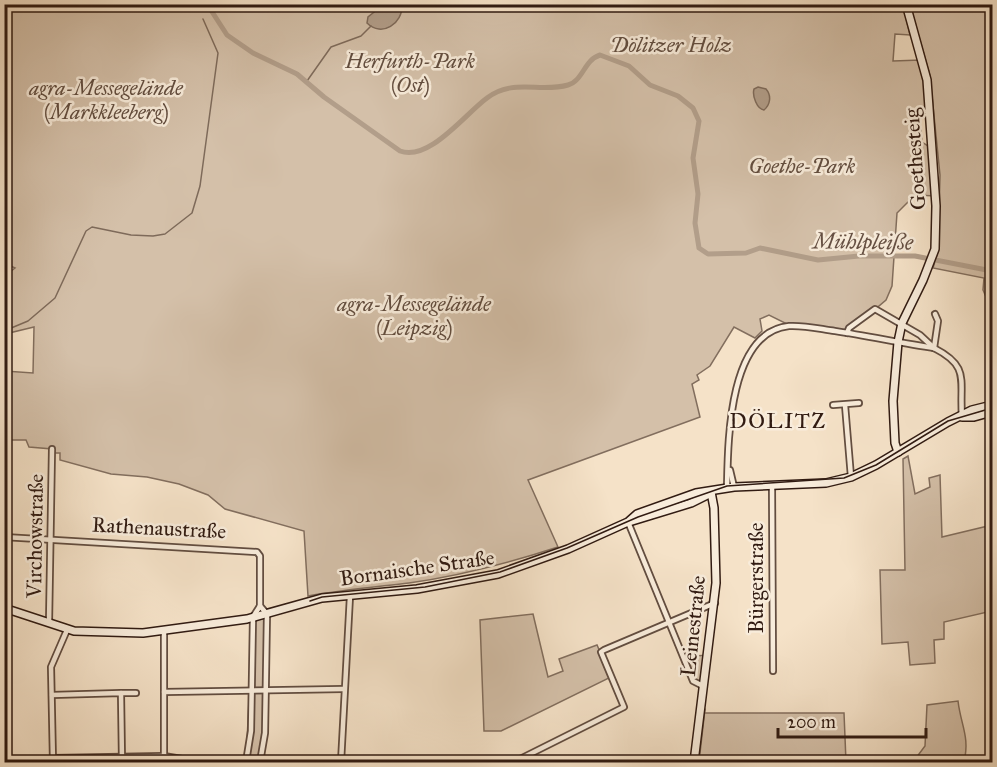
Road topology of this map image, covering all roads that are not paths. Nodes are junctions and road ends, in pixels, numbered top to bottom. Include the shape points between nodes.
1 (906, 4) edge
2 (935, 314) dead end
3 (902, 323) junction
4 (847, 333) junction
5 (898, 342) junction
6 (934, 348) junction
7 (859, 403) dead end
8 (833, 405) dead end
9 (845, 405) junction
10 (993, 405) edge
11 (993, 412) edge
12 (962, 417) junction
13 (52, 449) dead end
14 (898, 452) junction
15 (851, 477) junction
16 (772, 485) junction
17 (730, 488) junction
18 (711, 492) junction
19 (628, 522) junction
20 (4, 537) edge
21 (51, 539) junction
22 (350, 596) junction
23 (715, 603) junction
24 (260, 606) junction
25 (4, 608) edge
26 (267, 614) junction
27 (254, 617) junction
28 (49, 623) junction
29 (669, 623) junction
30 (67, 630) junction
31 (164, 631) junction
32 (772, 671) dead end
33 (704, 686) junction
34 (252, 689) junction
35 (266, 689) junction
36 (343, 689) junction
37 (164, 692) junction
38 (122, 693) junction
39 (136, 693) dead end
40 (52, 695) junction
41 (122, 755) junction
42 (164, 756) junction
43 (53, 760) edge
44 (518, 760) dead end
45 (122, 762) edge
46 (200, 762) edge
47 (246, 762) edge
48 (260, 762) edge
49 (341, 762) edge
50 (694, 762) edge

1 - 3 main road, Goethesteig via 928,90 936,206 933,255
2 - 6 street via 938,321
3 - 4 street via 875,309
3 - 5 main road, Goethesteig
3 - 6 street
4 - 5 street
4 - 17 street via 790,326 765,335 752,347 742,365 728,465
5 - 6 street
5 - 14 main road, Goethesteig via 893,401
6 - 12 street via 951,357 959,368
7 - 9 street
8 - 9 street
9 - 15 street
10 - 12 main road, Bornaische Straße
11 - 12 main road, Bornaische Straße
12 - 14 main road, Bornaische Straße
13 - 21 street, Virchowstraße
14 - 15 main road, Bornaische Straße
15 - 16 main road, Bornaische Straße via 826,483
16 - 17 main road, Bornaische Straße
16 - 32 street, Bürgerstraße
17 - 18 main road, Bornaische Straße
18 - 19 main road, Bornaische Straße via 696,493 645,511
18 - 23 main road, Leinestraße
19 - 22 main road, Bornaische Straße via 501,574 426,588
19 - 29 street
20 - 21 street, Rathenaustraße
21 - 24 street, Rathenaustraße via 255,550 260,556
21 - 28 street, Virchowstraße
22 - 26 main road, Bornaische Straße via 310,601
22 - 36 street
23 - 29 street
23 - 33 main road, Leinestraße
24 - 26 street
24 - 27 street, Rathenaustraße
25 - 28 main road, Bornaische Straße
26 - 27 main road, Bornaische Straße
26 - 35 street
27 - 31 main road, Bornaische Straße
27 - 34 street
28 - 30 main road, Bornaische Straße
29 - 33 street via 693,681
29 - 44 street via 601,652 624,707
30 - 31 main road, Bornaische Straße
30 - 40 street via 51,664
31 - 37 street
33 - 50 main road, Leinestraße
34 - 35 street
34 - 37 street
34 - 47 street
35 - 36 street
35 - 48 street
36 - 49 street
37 - 42 street
38 - 39 street
38 - 40 street
38 - 41 street
40 - 43 street
41 - 42 street
41 - 43 street
41 - 45 street
42 - 46 street

